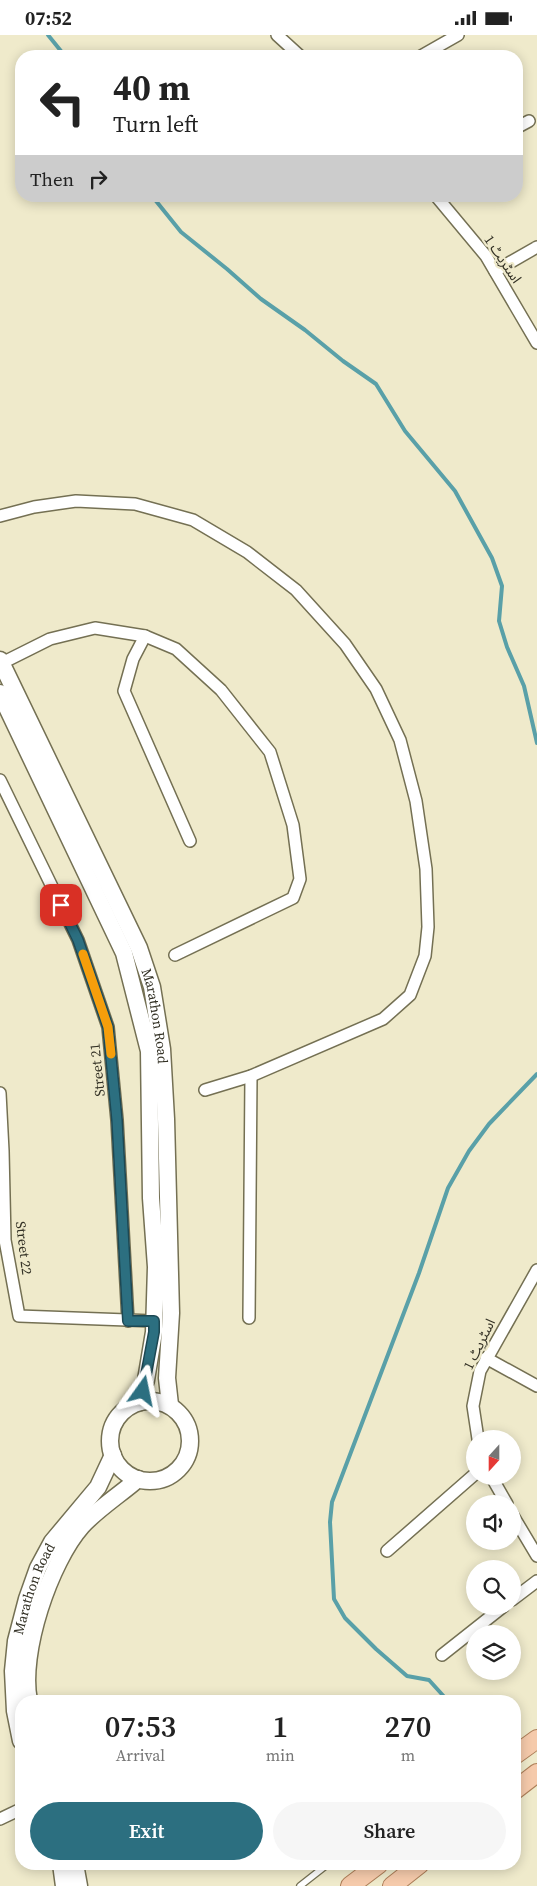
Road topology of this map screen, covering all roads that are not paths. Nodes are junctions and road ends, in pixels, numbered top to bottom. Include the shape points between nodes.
1 (277, 35) edge
2 (458, 35) edge
3 (293, 50) edge
4 (432, 50) edge
5 (529, 121) dead end
6 (523, 124) edge
7 (441, 202) edge
8 (537, 247) edge
9 (495, 271) junction
10 (537, 343) edge
11 (0, 516) edge
12 (145, 637) junction
13 (1, 661) edge
14 (0, 693) edge
15 (0, 780) edge
16 (190, 841) dead end
17 (175, 955) dead end
18 (251, 1076) junction
19 (205, 1090) dead end
20 (0, 1093) edge
21 (537, 1270) edge
22 (249, 1319) dead end
23 (128, 1321) junction
24 (154, 1321) junction
25 (486, 1359) junction
26 (537, 1386) edge
27 (140, 1402) junction
28 (170, 1405) junction
29 (477, 1430) edge
30 (112, 1455) junction
31 (138, 1479) junction
32 (466, 1482) edge
33 (521, 1529) edge
34 (387, 1551) dead end
35 (537, 1555) edge
36 (537, 1581) edge
37 (521, 1593) edge
38 (493, 1615) edge
39 (442, 1655) dead end
40 (28, 1695) edge
41 (15, 1711) edge
42 (537, 1739) edge
43 (521, 1751) edge
44 (537, 1773) edge
45 (521, 1785) edge
46 (15, 1812) edge
47 (0, 1819) edge
48 (62, 1870) edge
49 (76, 1870) edge
50 (320, 1870) edge
51 (371, 1870) edge
52 (412, 1870) edge
53 (64, 1886) edge
54 (79, 1886) edge
55 (300, 1886) edge
56 (350, 1886) edge
57 (392, 1886) edge

1 - 3 street
2 - 4 street
5 - 6 street
7 - 9 street, اسٹریٹ 1
8 - 9 street
9 - 10 street, اسٹریٹ 1
11 - 18 street via 76,501 135,504 193,520 247,552 296,590 345,644 371,682 400,740 416,801 426,869 428,927 425,956 410,995 383,1019
12 - 13 street via 95,628 50,639
12 - 16 street via 133,659 124,691
12 - 17 street via 176,649 221,690 270,752 293,825 300,879 293,898
13 - 28 main road, Marathon Road via 139,948 152,987 162,1049 166,1119 171,1313 167,1378
14 - 24 main road, Marathon Road via 124,953 149,1051 151,1198 156,1267
15 - 23 street, Street 21 via 78,940 108,1027 117,1120
18 - 19 street
18 - 22 street
20 - 23 street, Street 22 via 5,1240 19,1316
21 - 25 street, اسٹریٹ 1
23 - 24 street
24 - 27 main road, Marathon Road
25 - 26 street
25 - 29 street, اسٹریٹ 1 via 480,1371 473,1406
27 - 28 main road via 158,1401
27 - 30 main road via 122,1411 114,1422 110,1436
28 - 31 main road via 184,1419 191,1437 185,1462 166,1478
30 - 31 main road via 125,1473
30 - 41 main road, Marathon Road via 98,1487 52,1542 38,1568 16,1641
31 - 40 main road, Marathon Road via 82,1525 64,1551 47,1587 37,1619 27,1667
32 - 34 street
33 - 35 street
36 - 37 street
38 - 39 street
42 - 43 main road
44 - 45 main road
46 - 47 street
48 - 53 main road
49 - 54 main road
50 - 55 lane
51 - 56 main road
52 - 57 main road

